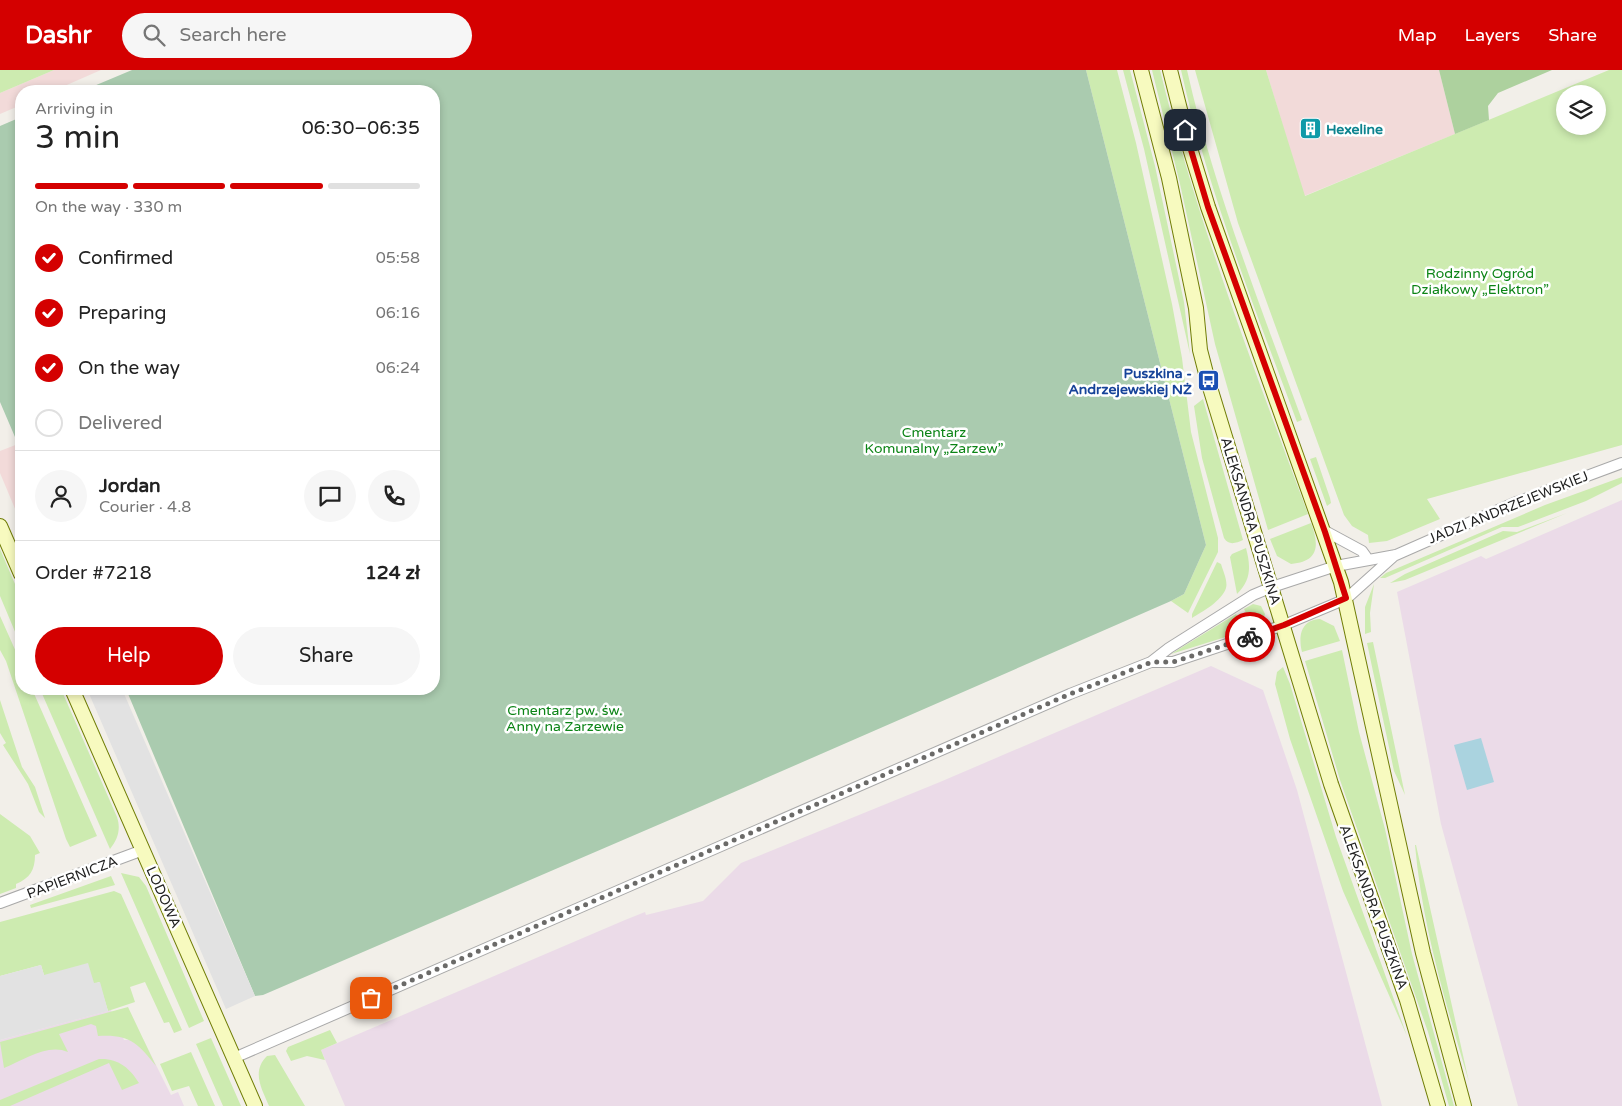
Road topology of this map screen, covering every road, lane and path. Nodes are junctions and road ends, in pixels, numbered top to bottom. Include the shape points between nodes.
1 (1141, 70) edge
2 (1170, 70) edge
3 (1622, 463) edge
4 (0, 526) edge
5 (1325, 532) junction
6 (1396, 555) junction
7 (1368, 558) junction
8 (15, 560) edge
9 (1336, 566) junction
10 (1272, 587) junction
11 (1346, 598) junction
12 (1284, 625) junction
13 (1152, 662) junction
14 (75, 695) edge
15 (143, 850) junction
16 (0, 903) edge
17 (234, 1058) junction
18 (255, 1106) edge
19 (1438, 1106) edge
20 (1464, 1106) edge

1 - 10 main road, ALEKSANDRA PUSZKINA via 1169,178 1196,308 1200,350
2 - 5 main road, ALEKSANDRA PUSZKINA via 1208,207
3 - 6 street, JADZI ANDRZEJEWSKIEJ via 1522,500
4 - 8 main road
5 - 7 street via 1362,550
5 - 9 main road, ALEKSANDRA PUSZKINA
6 - 7 street, JADZI ANDRZEJEWSKIEJ
6 - 11 street, JADZI ANDRZEJEWSKIEJ
7 - 9 street, JADZI ANDRZEJEWSKIEJ
9 - 10 street, JADZI ANDRZEJEWSKIEJ
9 - 11 main road, ALEKSANDRA PUSZKINA
10 - 12 main road, ALEKSANDRA PUSZKINA
10 - 13 street, JADZI ANDRZEJEWSKIEJ via 1253,595 1168,648
11 - 12 street, JADZI ANDRZEJEWSKIEJ
11 - 20 main road, ALEKSANDRA PUSZKINA via 1423,953
12 - 13 street, JADZI ANDRZEJEWSKIEJ via 1173,662
12 - 19 main road, ALEKSANDRA PUSZKINA via 1336,801 1407,1000
13 - 17 street, JADZI ANDRZEJEWSKIEJ via 1070,694
14 - 15 main road, LODOWA
15 - 16 street, PAPIERNICZA
15 - 17 main road, LODOWA
17 - 18 main road, LODOWA

